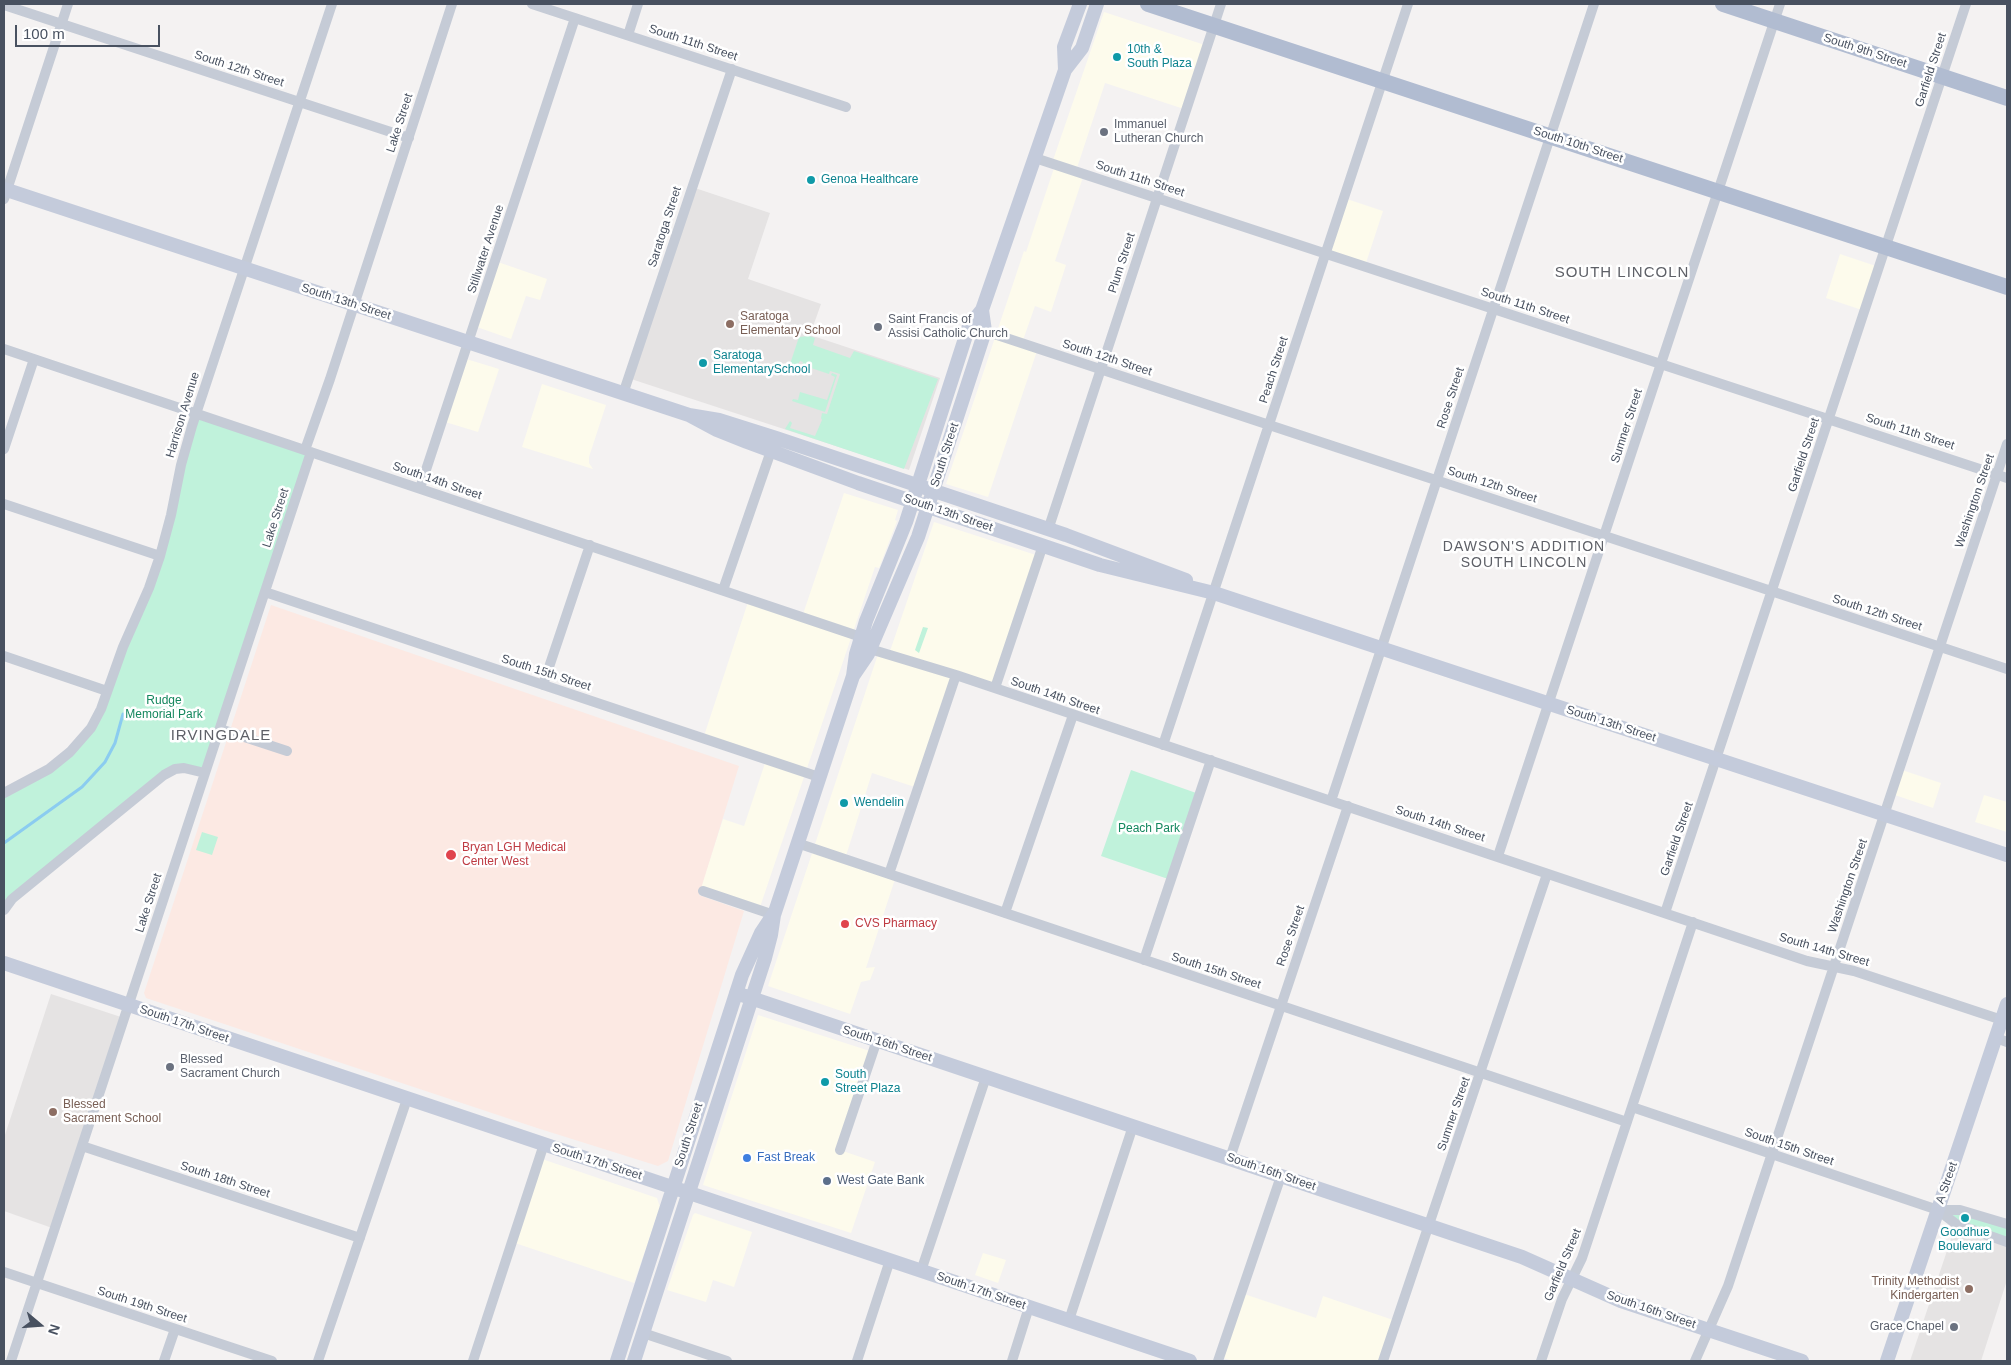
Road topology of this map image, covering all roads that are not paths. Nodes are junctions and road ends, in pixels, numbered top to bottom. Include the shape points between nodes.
1 (68, 4) edge
2 (332, 4) edge
3 (452, 4) edge
4 (532, 4) edge
5 (638, 4) edge
6 (1080, 4) edge
7 (1097, 4) edge
8 (1148, 4) edge
9 (1221, 4) edge
10 (1408, 4) edge
11 (1594, 4) edge
12 (1723, 4) edge
13 (1780, 4) edge
14 (1966, 4) edge
15 (4, 5) edge
16 (575, 18) junction
17 (1774, 21) junction
18 (62, 24) junction
19 (1214, 25) junction
20 (628, 35) junction
21 (732, 69) junction
22 (1065, 70) junction
23 (1942, 76) junction
24 (1382, 81) junction
25 (2007, 98) edge
26 (299, 102) junction
27 (846, 107) dead end
28 (1550, 136) junction
29 (409, 138) junction
30 (1035, 158) junction
31 (5, 192) edge
32 (1718, 192) junction
33 (1157, 197) junction
34 (1886, 247) junction
35 (1326, 253) junction
36 (244, 268) junction
37 (2007, 287) edge
38 (354, 304) junction
39 (1494, 309) junction
40 (982, 310) junction
41 (969, 326) junction
42 (985, 331) junction
43 (468, 342) junction
44 (4, 349) edge
45 (34, 359) junction
46 (1661, 363) junction
47 (1101, 369) junction
48 (623, 394) junction
49 (196, 413) junction
50 (689, 415) junction
51 (1829, 419) junction
52 (1269, 425) junction
53 (2007, 444) edge
54 (4, 449) edge
55 (308, 451) junction
56 (770, 451) junction
57 (2002, 476) edge
58 (1437, 480) junction
59 (918, 487) junction
60 (420, 488) junction
61 (933, 492) junction
62 (913, 502) junction
63 (4, 504) edge
64 (928, 507) junction
65 (1048, 530) junction
66 (1605, 536) junction
67 (590, 545) junction
68 (1043, 545) junction
69 (160, 556) junction
70 (723, 590) junction
71 (1772, 591) junction
72 (265, 592) junction
73 (1214, 593) junction
74 (861, 637) junction
75 (1939, 647) junction
76 (870, 648) junction
77 (1381, 648) junction
78 (4, 656) edge
79 (2007, 669) edge
80 (956, 674) junction
81 (853, 676) junction
82 (543, 685) junction
83 (994, 688) junction
84 (107, 691) junction
85 (1549, 704) junction
86 (1072, 715) junction
87 (220, 729) junction
88 (1163, 745) junction
89 (287, 751) dead end
90 (1717, 759) junction
91 (1211, 760) junction
92 (205, 773) junction
93 (819, 777) junction
94 (4, 793) edge
95 (1331, 801) junction
96 (1348, 806) junction
97 (1885, 814) junction
98 (797, 843) junction
99 (2007, 855) edge
100 (1498, 856) junction
101 (890, 874) junction
102 (1547, 874) junction
103 (703, 891) dead end
104 (4, 910) edge
105 (1005, 913) junction
106 (1665, 913) junction
107 (774, 915) junction
108 (1693, 922) junction
109 (1144, 960) junction
110 (4, 964) edge
111 (1833, 966) junction
112 (736, 993) junction
113 (752, 998) junction
114 (2007, 1004) edge
115 (1281, 1005) junction
116 (128, 1006) junction
117 (2002, 1020) junction
118 (877, 1040) junction
119 (2002, 1040) edge
120 (1481, 1073) junction
121 (986, 1077) junction
122 (406, 1099) junction
123 (1632, 1107) junction
124 (1627, 1122) junction
125 (1133, 1126) junction
126 (544, 1144) junction
127 (82, 1146) junction
128 (840, 1150) dead end
129 (1772, 1155) junction
130 (1230, 1158) junction
131 (1281, 1176) junction
132 (673, 1187) junction
133 (689, 1193) junction
134 (1938, 1210) junction
135 (2007, 1224) edge
136 (1428, 1226) junction
137 (360, 1238) junction
138 (2007, 1242) edge
139 (890, 1260) junction
140 (921, 1271) junction
141 (4, 1272) edge
142 (1572, 1278) junction
143 (37, 1283) junction
144 (1029, 1307) junction
145 (1069, 1320) junction
146 (175, 1329) junction
147 (1708, 1330) junction
148 (643, 1334) junction
149 (1166, 1358) edge
150 (11, 1361) edge
151 (164, 1361) edge
152 (272, 1361) edge
153 (318, 1361) edge
154 (473, 1361) edge
155 (617, 1361) edge
156 (634, 1361) edge
157 (727, 1361) edge
158 (857, 1361) edge
159 (1012, 1361) edge
160 (1190, 1361) edge
161 (1218, 1361) edge
162 (1383, 1361) edge
163 (1541, 1361) edge
164 (1695, 1361) edge
165 (1802, 1361) edge
166 (1887, 1361) edge

1 - 18 street
2 - 26 street, Harrison Avenue
3 - 29 street, Lake Street
4 - 16 street, South 11th Street
5 - 20 street
6 - 22 main road, South Street via 1064,47
7 - 22 main road, South Street via 1082,48
8 - 19 main road, South 10th Street
9 - 19 street, Plum Street
10 - 24 street, Peach Street
11 - 28 street, Rose Street
12 - 17 main road, South 9th Street
13 - 17 street, Sumner Street
14 - 23 street, Garfield Street
15 - 18 street, South 12th Street
16 - 20 street, South 11th Street
16 - 43 street, Stillwater Avenue
17 - 23 main road, South 9th Street
17 - 32 street, Sumner Street
18 - 26 street, South 12th Street
18 - 31 street
19 - 24 main road, South 10th Street
19 - 33 street, Plum Street
20 - 21 street, South 11th Street
21 - 27 street, South 11th Street
21 - 48 street, Saratoga Street
22 - 30 main road, South Street
23 - 25 main road, South 9th Street
23 - 34 street, Garfield Street
24 - 28 main road, South 10th Street
24 - 35 street, Peach Street
26 - 29 street, South 12th Street
26 - 36 street, Harrison Avenue
28 - 32 main road, South 10th Street
28 - 39 street, Rose Street
29 - 38 street, Lake Street
30 - 33 street, South 11th Street
30 - 40 main road, South Street
31 - 36 main road, South 13th Street
32 - 34 main road, South 10th Street
32 - 46 street, Sumner Street
33 - 35 street, South 11th Street
33 - 47 street, Plum Street
34 - 37 main road, South 10th Street
34 - 51 street, Garfield Street
35 - 39 street, South 11th Street
35 - 52 street, Peach Street
36 - 38 main road, South 13th Street
36 - 49 street, Harrison Avenue
38 - 43 main road, South 13th Street
38 - 55 street, Lake Street
39 - 46 street, South 11th Street
39 - 58 street, Rose Street
40 - 41 main road, South Street
40 - 42 main road, South Street
41 - 42 street, South 12th Street
41 - 59 main road, South Street
42 - 47 street, South 12th Street
42 - 61 main road, South Street
43 - 48 main road, South 13th Street
43 - 60 street, Stillwater Avenue
44 - 45 street, South 14th Street
45 - 49 street, South 14th Street
45 - 54 street
46 - 51 street, South 11th Street
46 - 66 street, Sumner Street
47 - 52 street, South 12th Street
47 - 65 street, Plum Street
48 - 50 main road, South 13th Street
49 - 55 street, South 14th Street
49 - 69 street, Harrison Avenue via 180,465
50 - 56 main road, South 13th Street
50 - 59 main road, South 13th Street via 719,420
51 - 57 street, South 11th Street
51 - 71 street, Garfield Street
52 - 58 street, South 12th Street
52 - 73 street, Peach Street
53 - 57 street, Washington Street
55 - 60 street, South 14th Street
55 - 72 street, Lake Street
56 - 62 main road, South 13th Street
56 - 70 street
57 - 75 street, Washington Street
58 - 66 street, South 12th Street
58 - 77 street, Rose Street
59 - 61 main road, South 13th Street
59 - 62 main road, South Street
60 - 67 street, South 14th Street
61 - 64 main road, South Street
61 - 65 main road, South 13th Street
62 - 64 main road, South 13th Street
62 - 74 main road, South Street
63 - 69 street
64 - 68 main road, South 13th Street
64 - 76 main road, South Street
65 - 73 main road, South 13th Street
66 - 71 street, South 12th Street
66 - 85 street, Sumner Street
67 - 70 street, South 14th Street
67 - 82 street
68 - 73 main road, South 13th Street via 1100,564
68 - 83 street
69 - 84 street, Harrison Avenue
70 - 74 street, South 14th Street
71 - 75 street, South 12th Street
71 - 90 street, Garfield Street
72 - 82 street, South 15th Street
72 - 87 street, Lake Street
73 - 77 main road, South 13th Street
73 - 88 street, Peach Street
74 - 81 main road, South Street
75 - 79 street, South 12th Street
75 - 97 street, Washington Street
76 - 80 street, South 14th Street
76 - 81 main road, South Street
77 - 85 main road, South 13th Street
77 - 95 street, Rose Street
78 - 84 street
80 - 83 street, South 14th Street
80 - 101 street
81 - 93 main road, South Street
82 - 93 street, South 15th Street
83 - 86 street, South 14th Street
84 - 94 street, Harrison Avenue via 96,719 70,752 49,768
85 - 90 main road, South 13th Street
85 - 100 street, Sumner Street
86 - 88 street, South 14th Street
86 - 105 street
87 - 89 street
87 - 92 street, Lake Street
88 - 91 street, South 14th Street
90 - 97 main road, South 13th Street
90 - 106 street, Garfield Street
91 - 95 street, South 14th Street
91 - 109 street
92 - 104 street via 184,768 164,775 12,899
92 - 116 street, Lake Street
93 - 98 main road, South Street
95 - 96 street, South 14th Street
96 - 100 street, South 14th Street
96 - 115 street, Rose Street
97 - 99 main road, South 13th Street
97 - 111 street, Washington Street
98 - 101 street, South 15th Street
98 - 107 main road, South Street
100 - 102 street, South 14th Street
101 - 105 street, South 15th Street
102 - 106 street, South 14th Street
102 - 120 street, Sumner Street
103 - 107 street
105 - 109 street, South 15th Street
106 - 108 street, South 14th Street
107 - 112 main road, South Street via 754,946
107 - 113 main road, South Street
108 - 111 street, South 14th Street via 1807,961
108 - 123 street, Garfield Street
109 - 115 street, South 15th Street
110 - 116 main road, South 17th Street
111 - 117 street, South 14th Street
111 - 129 street, Washington Street
112 - 113 main road, South 16th Street
112 - 132 main road, South Street
113 - 118 main road, South 16th Street
113 - 133 main road, South Street
114 - 117 main road, A Street
115 - 120 street, South 15th Street
115 - 130 street, Rose Street
116 - 122 main road, South 17th Street
116 - 127 street, Lake Street
117 - 119 main road, A Street
118 - 121 main road, South 16th Street
118 - 128 street
119 - 134 main road, A Street
120 - 124 street, South 15th Street
120 - 136 street, Sumner Street
121 - 125 main road, South 16th Street
121 - 140 street
122 - 126 main road, South 17th Street
122 - 137 street
123 - 124 street, Garfield Street
123 - 129 street, South 15th Street
124 - 142 street, Garfield Street via 1582,1258
125 - 130 main road, South 16th Street
125 - 145 street
126 - 132 main road, South 17th Street
126 - 154 street
127 - 137 street, South 18th Street
127 - 143 street, Lake Street
129 - 134 street, South 15th Street
129 - 147 street, Washington Street via 1728,1286
130 - 131 main road, South 16th Street
131 - 136 main road, South 16th Street
131 - 161 street
132 - 133 main road, South 17th Street
132 - 155 main road, South Street
133 - 139 main road, South 17th Street
133 - 148 main road, South Street
134 - 135 street via 1960,1210
134 - 138 street via 1956,1224
134 - 166 main road, A Street
136 - 142 main road, South 16th Street via 1522,1257
136 - 162 street, Sumner Street
137 - 153 street
139 - 140 main road, South 17th Street
139 - 158 street
140 - 144 main road, South 17th Street
141 - 143 street, South 19th Street
142 - 147 main road, South 16th Street via 1621,1301
142 - 163 street, Garfield Street
143 - 146 street, South 19th Street
143 - 150 street, Lake Street
144 - 145 main road, South 17th Street
144 - 159 street
145 - 149 main road, South 17th Street
146 - 151 street
146 - 152 street, South 19th Street
147 - 164 street, Washington Street
147 - 165 main road, South 16th Street
148 - 156 main road, South Street
148 - 157 street
149 - 160 main road, South 17th Street

